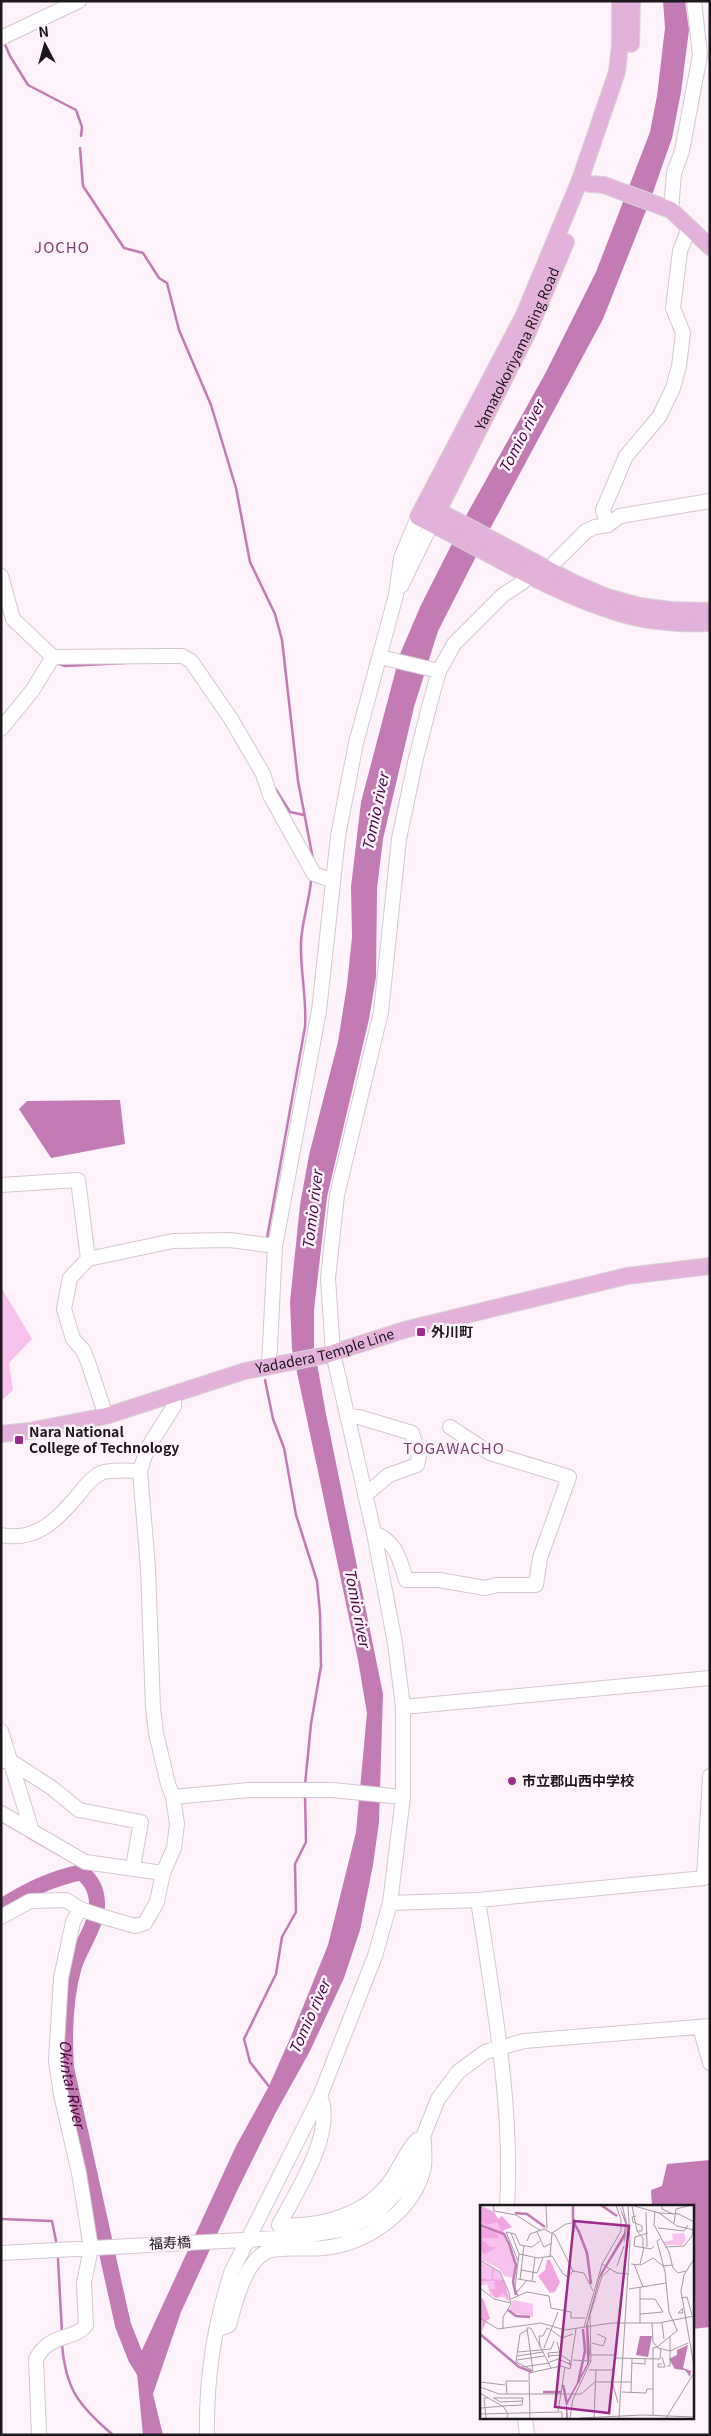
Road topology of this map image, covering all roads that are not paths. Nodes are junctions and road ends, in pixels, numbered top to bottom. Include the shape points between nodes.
1 (79, 1) edge
2 (620, 1) edge
3 (632, 1) edge
4 (694, 1) edge
5 (3, 37) edge
6 (593, 186) junction
7 (668, 214) junction
8 (686, 225) junction
9 (710, 247) edge
10 (710, 501) edge
11 (428, 514) junction
12 (608, 525) junction
13 (493, 548) junction
14 (555, 562) dead end
15 (1, 576) edge
16 (523, 582) dead end
17 (710, 611) edge
18 (710, 623) edge
19 (53, 657) junction
20 (386, 658) junction
21 (439, 671) junction
22 (1, 729) edge
23 (333, 881) junction
24 (1, 1186) edge
25 (275, 1246) junction
26 (88, 1259) junction
27 (710, 1266) edge
28 (330, 1354) junction
29 (274, 1365) junction
30 (174, 1394) junction
31 (106, 1416) junction
32 (347, 1416) junction
33 (450, 1428) dead end
34 (1, 1434) edge
35 (140, 1471) junction
36 (365, 1495) junction
37 (374, 1533) junction
38 (1, 1535) edge
39 (710, 1678) edge
40 (403, 1707) junction
41 (1, 1731) edge
42 (5, 1760) edge
43 (710, 1776) edge
44 (398, 1796) junction
45 (173, 1797) junction
46 (1, 1812) edge
47 (31, 1828) junction
48 (133, 1867) junction
49 (163, 1872) junction
50 (478, 1900) junction
51 (390, 1904) junction
52 (85, 1911) junction
53 (1, 1917) edge
54 (705, 2027) edge
55 (500, 2047) junction
56 (710, 2063) edge
57 (320, 2096) junction
58 (424, 2132) junction
59 (507, 2205) edge
60 (249, 2239) junction
61 (91, 2248) junction
62 (1, 2253) edge
63 (216, 2330) junction
64 (526, 2418) edge
65 (39, 2435) edge
66 (207, 2435) edge
67 (527, 2435) edge

1 - 5 street
2 - 6 main road, Yamatokoriyama Ring Road via 617,72
3 - 6 main road, Yamatokoriyama Ring Road via 627,73
4 - 7 street via 700,55
6 - 7 main road
6 - 11 main road, Yamatokoriyama Ring Road via 524,315
7 - 8 main road
8 - 9 main road
8 - 12 street via 673,308 683,333 678,366 659,417 623,461 612,495 603,510
10 - 12 street via 620,516
11 - 13 main road
11 - 20 street via 401,558
12 - 14 street via 586,531
13 - 17 main road via 632,604 670,610
13 - 18 main road via 565,592 620,614 669,622
15 - 19 street via 13,619
16 - 21 street via 503,595 454,644
19 - 22 street via 32,691
19 - 23 street via 182,656 191,661 231,719 263,774 270,795 314,874
20 - 21 street
20 - 23 street via 356,743
21 - 28 street via 399,839 377,1037 337,1195 328,1278
23 - 25 street via 319,1011
24 - 26 street via 78,1180
25 - 26 street via 230,1240 173,1241
25 - 29 street
26 - 31 street via 70,1278 64,1309 73,1339 88,1362
27 - 28 main road, Yadadera Temple Line via 627,1276 404,1330
28 - 29 main road, Yadadera Temple Line
28 - 32 street
29 - 30 main road, Yadadera Temple Line
30 - 31 main road, Yadadera Temple Line
30 - 35 street via 174,1406 147,1449
31 - 34 main road, Yadadera Temple Line
32 - 36 street
32 - 36 street via 358,1416 412,1433 419,1456 417,1465 389,1475
33 - 37 street via 490,1453 569,1477 540,1558 536,1585 485,1588 439,1580 406,1580 395,1548 383,1536
35 - 38 street via 102,1472 89,1481 46,1528 24,1536
35 - 45 street via 156,1733
36 - 37 street
37 - 40 street via 395,1643
39 - 40 street
40 - 44 street
41 - 42 street
42 - 47 street
42 - 48 street via 52,1788 79,1810 141,1822
43 - 50 street via 704,1878
44 - 45 street via 343,1791 249,1790
44 - 51 street
45 - 49 street via 177,1824 174,1848
46 - 47 street
47 - 48 street via 85,1862
48 - 49 street
49 - 52 street via 157,1902 145,1923 135,1926
50 - 51 street
50 - 55 street
51 - 57 street via 375,1956
52 - 53 street via 66,1900 46,1899 30,1901
52 - 61 street via 73,1922 61,1978 56,2061
54 - 55 street, 福寿橋 via 524,2041
54 - 56 street
55 - 58 street, 福寿橋 via 485,2052 458,2072 438,2099
55 - 59 street via 508,2156
57 - 58 street via 325,2106 315,2155 279,2225 326,2222 363,2206 392,2180 406,2153
57 - 60 street
58 - 60 street, 福寿橋 via 407,2177 398,2191 367,2220 324,2234
58 - 63 street via 424,2166 419,2182 399,2210 373,2232 340,2245 267,2251 254,2262 239,2291 229,2325
60 - 61 street, 福寿橋
60 - 63 street via 231,2273
61 - 62 street, 福寿橋
61 - 65 street via 84,2283 86,2324 82,2330 61,2336 40,2351 36,2359
63 - 66 street via 206,2393
64 - 67 street

